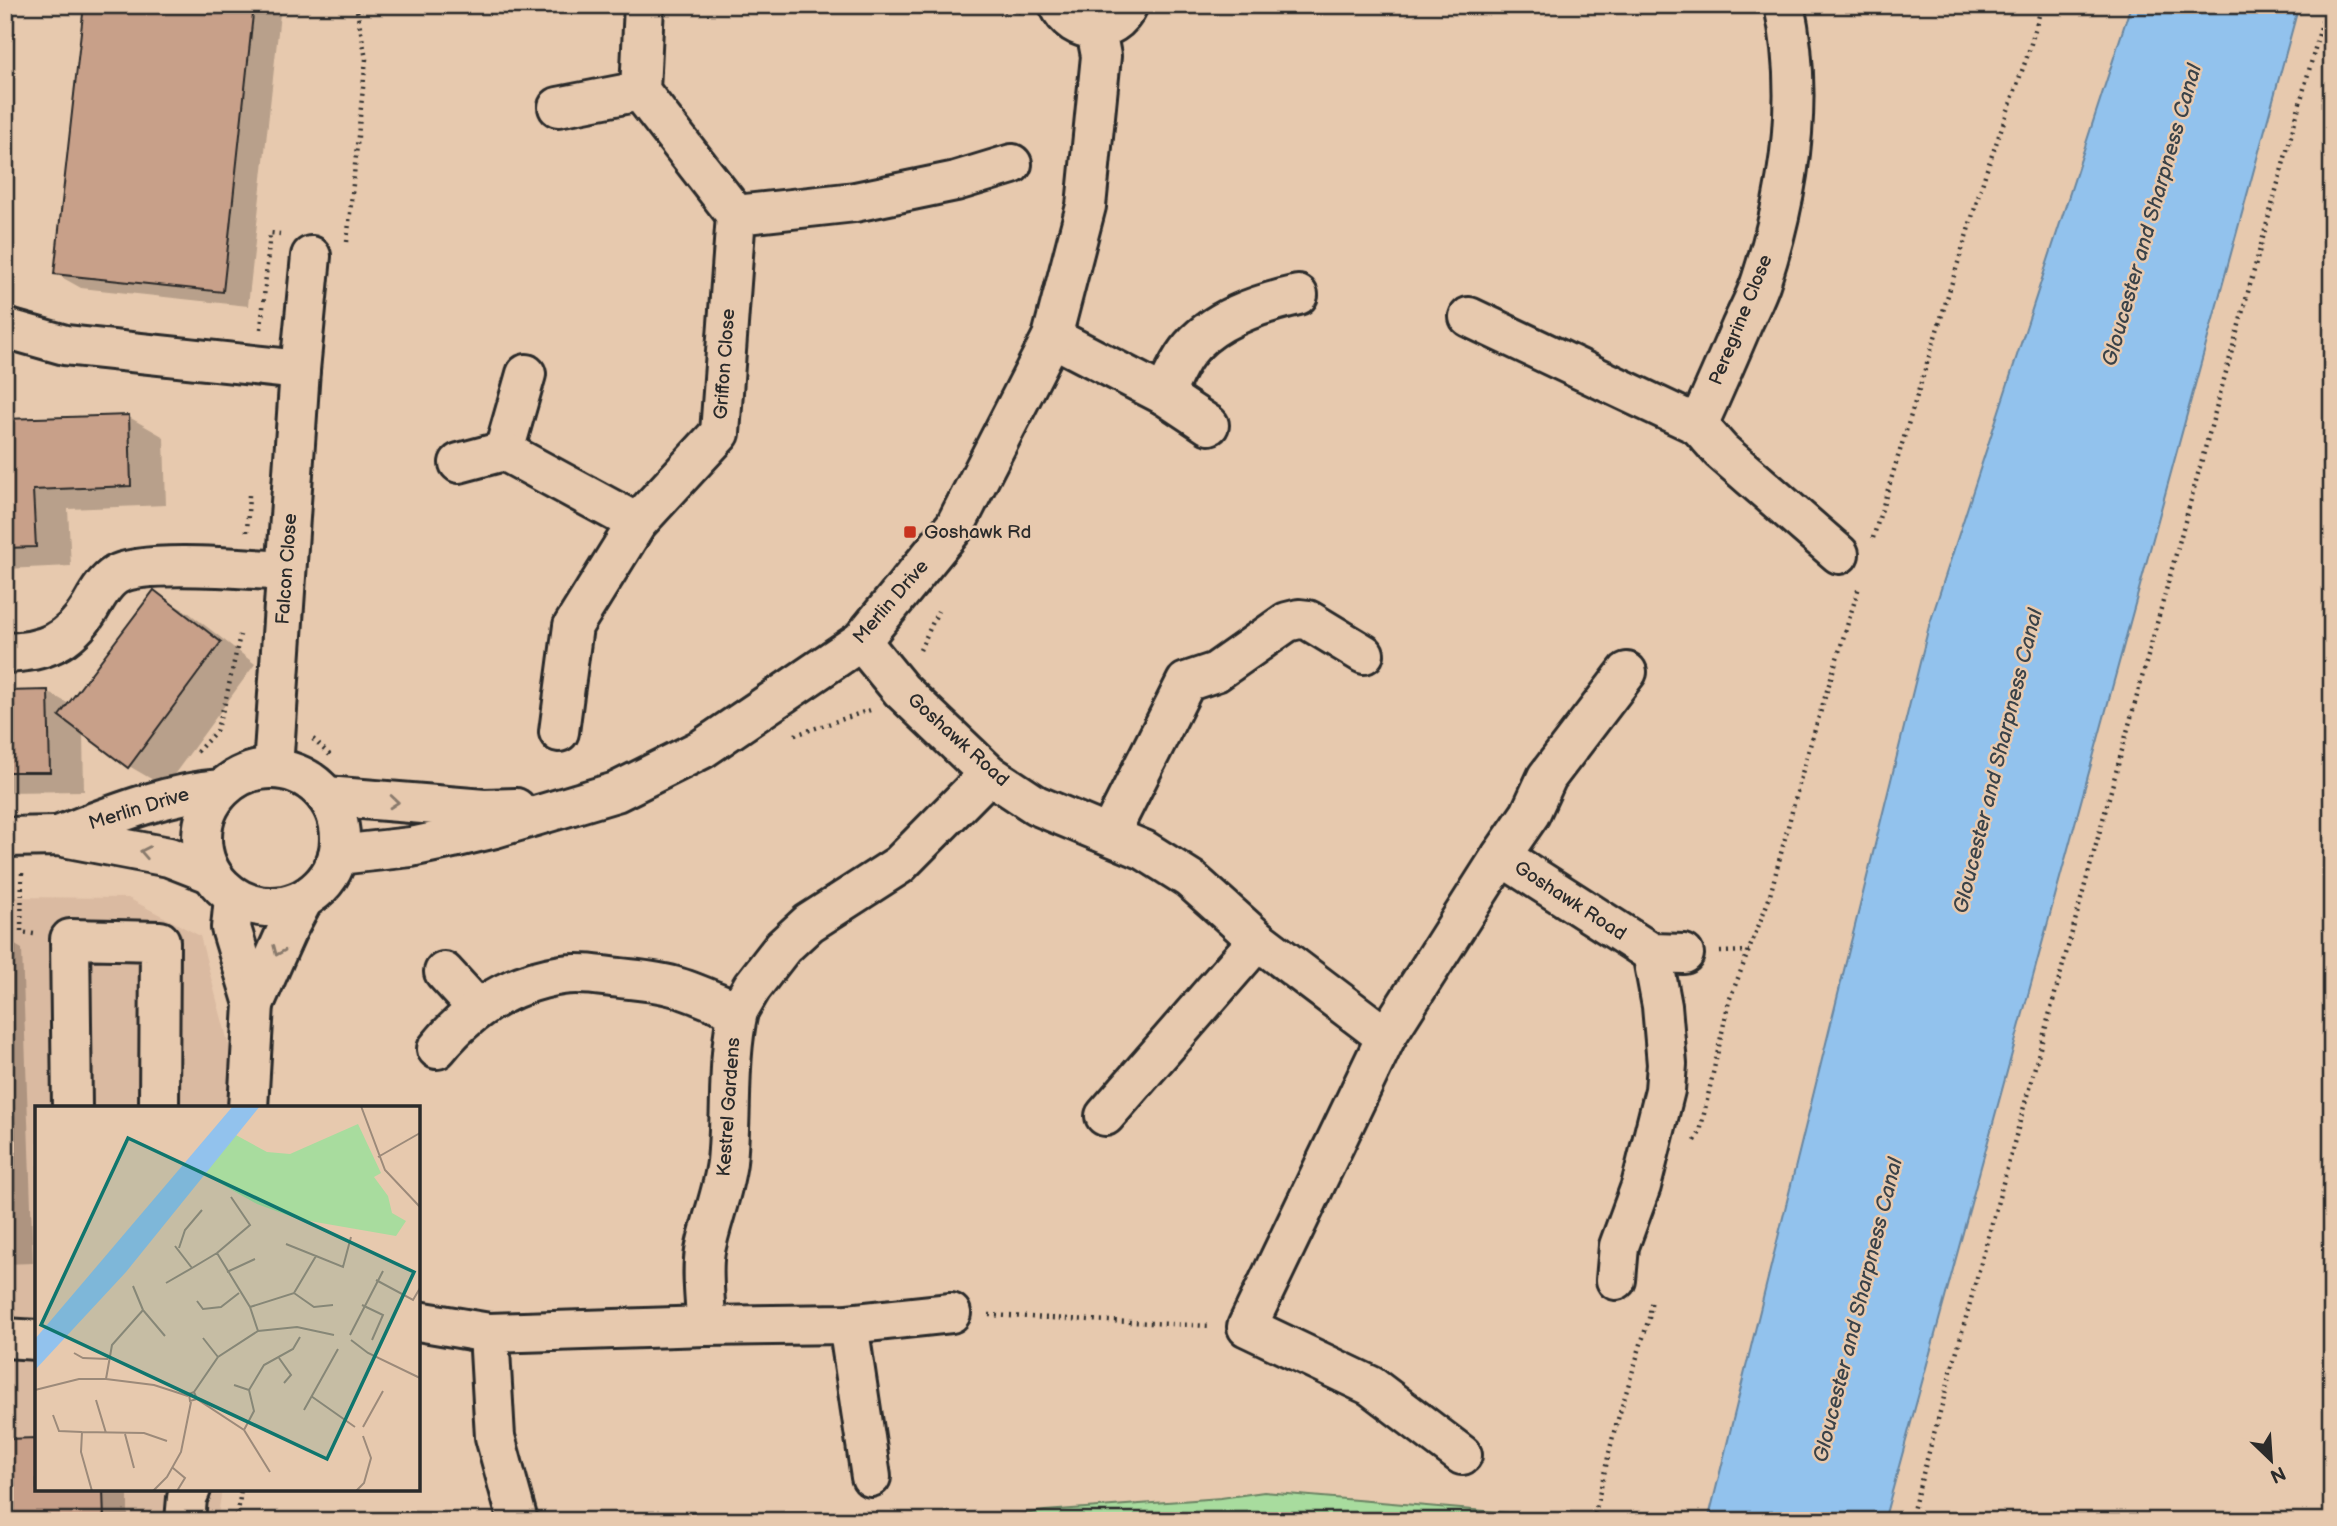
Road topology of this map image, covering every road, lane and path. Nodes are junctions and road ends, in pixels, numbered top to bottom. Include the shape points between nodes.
1 (356, 5) edge
2 (644, 5) edge
3 (995, 5) edge
4 (1128, 5) edge
5 (1784, 5) edge
6 (2042, 5) edge
7 (2327, 5) edge
8 (1043, 9) edge
9 (1096, 30) junction
10 (640, 91) junction
11 (558, 107) dead end
12 (1012, 163) dead end
13 (736, 215) junction
14 (329, 254) joint
15 (1298, 295) dead end
16 (1469, 317) dead end
17 (5, 328) edge
18 (1052, 337) junction
19 (300, 370) junction
20 (526, 374) dead end
21 (1164, 395) junction
22 (1209, 425) dead end
23 (1698, 425) junction
24 (504, 451) junction
25 (459, 463) dead end
26 (637, 523) junction
27 (1858, 558) junction
28 (286, 571) junction
29 (940, 606) dead end
30 (862, 641) junction
31 (5, 653) edge
32 (1364, 654) dead end
33 (1627, 673) dead end
34 (901, 690) junction
35 (559, 732) dead end
36 (311, 736) dead end
37 (787, 738) dead end
38 (273, 768) junction
39 (989, 774) junction
40 (221, 789) junction
41 (327, 796) junction
42 (364, 800) junction
43 (560, 807) junction
44 (1109, 835) junction
45 (58, 836) junction
46 (14, 849) edge
47 (338, 855) junction
48 (1501, 856) junction
49 (222, 885) junction
50 (303, 900) junction
51 (70, 939) junction
52 (1258, 940) junction
53 (444, 972) dead end
54 (254, 1004) junction
55 (477, 1008) junction
56 (738, 1011) junction
57 (1385, 1037) junction
58 (437, 1049) dead end
59 (72, 1106) edge
60 (159, 1106) edge
61 (248, 1106) edge
62 (1105, 1116) dead end
63 (1694, 1143) dead end
64 (1616, 1280) dead end
65 (1653, 1293) dead end
66 (951, 1313) joint
67 (420, 1321) edge
68 (848, 1324) junction
69 (706, 1326) junction
70 (1247, 1327) junction
71 (489, 1333) junction
72 (5, 1338) edge
73 (35, 1340) edge
74 (1462, 1455) dead end
75 (872, 1477) dead end
76 (190, 1491) edge
77 (240, 1491) edge
78 (184, 1521) edge
79 (237, 1521) edge
80 (518, 1521) edge
81 (1593, 1521) edge
82 (1910, 1521) edge

1 - 14 path via 366,59
2 - 10 street
3 - 8 path via 995,10
4 - 9 street via 1112,25
5 - 23 street, Peregrine Close via 1792,40 1794,89 1778,222 1761,281
6 - 27 path
7 - 82 path
8 - 9 street via 1081,28
9 - 18 street, Merlin Drive via 1101,55 1086,206
10 - 11 street
10 - 13 street
12 - 13 street via 956,181 855,202
13 - 26 street, Griffon Close via 720,433
14 - 19 street, Falcon Close
15 - 21 street via 1272,301 1214,328 1187,352
16 - 23 street
17 - 19 street via 65,345
18 - 21 street
18 - 30 street, Merlin Drive via 956,526
19 - 28 street, Falcon Close
20 - 24 street
21 - 22 street
23 - 27 street via 1721,451
24 - 25 street
24 - 26 street
26 - 35 street, Griffon Close via 573,626
27 - 63 path via 1769,899 1729,1000
28 - 31 street via 127,570 101,590 65,638 24,653
28 - 38 street, Falcon Close
29 - 34 path
30 - 34 street, Goshawk Road
30 - 43 street, Merlin Drive via 702,749 616,792
32 - 44 street via 1299,619 1287,622 1216,672 1186,682
33 - 48 street via 1548,778
34 - 37 path via 887,704
34 - 39 street, Goshawk Road
36 - 42 path via 339,763 362,774
38 - 40 street via 236,777
38 - 41 street via 312,781
39 - 44 street, Goshawk Road via 1036,805
39 - 56 street, Kestrel Gardens via 899,864 809,923 783,947
40 - 45 street, Merlin Drive via 193,791
40 - 49 street via 201,829 202,852
41 - 42 street, Merlin Drive
41 - 47 street via 340,834
42 -> 43 street, Merlin Drive via 484,809
43 - 47 street, Merlin Drive via 411,847
44 - 52 street, Goshawk Road via 1144,850 1190,879
45 - 46 street, Merlin Drive
49 -> 45 street, Merlin Drive via 169,857
46 - 51 path via 21,932
47 - 50 street via 331,873
48 - 57 street, Goshawk Road
48 - 64 street, Goshawk Road via 1668,954 1662,1006 1665,1090 1641,1186 1619,1246
49 - 50 street via 256,906 280,907
49 - 54 street
50 -> 54 street
51 - 59 street
51 - 60 street via 160,941
52 - 57 street, Goshawk Road
52 - 62 street
53 - 55 street
54 - 61 street
55 - 56 street, Kestrel Gardens via 523,985 564,974 674,986
55 - 58 street, Kestrel Gardens
56 - 69 street, Kestrel Gardens via 731,1042 727,1162 704,1255
57 - 70 street, Goshawk Road
65 - 81 path
66 - 68 street
66 - 70 path
67 - 71 street
68 - 69 street
68 - 75 street
69 - 71 street
70 - 74 street via 1371,1386
71 - 80 street via 495,1437
72 - 73 street
76 - 78 street
77 - 79 path

